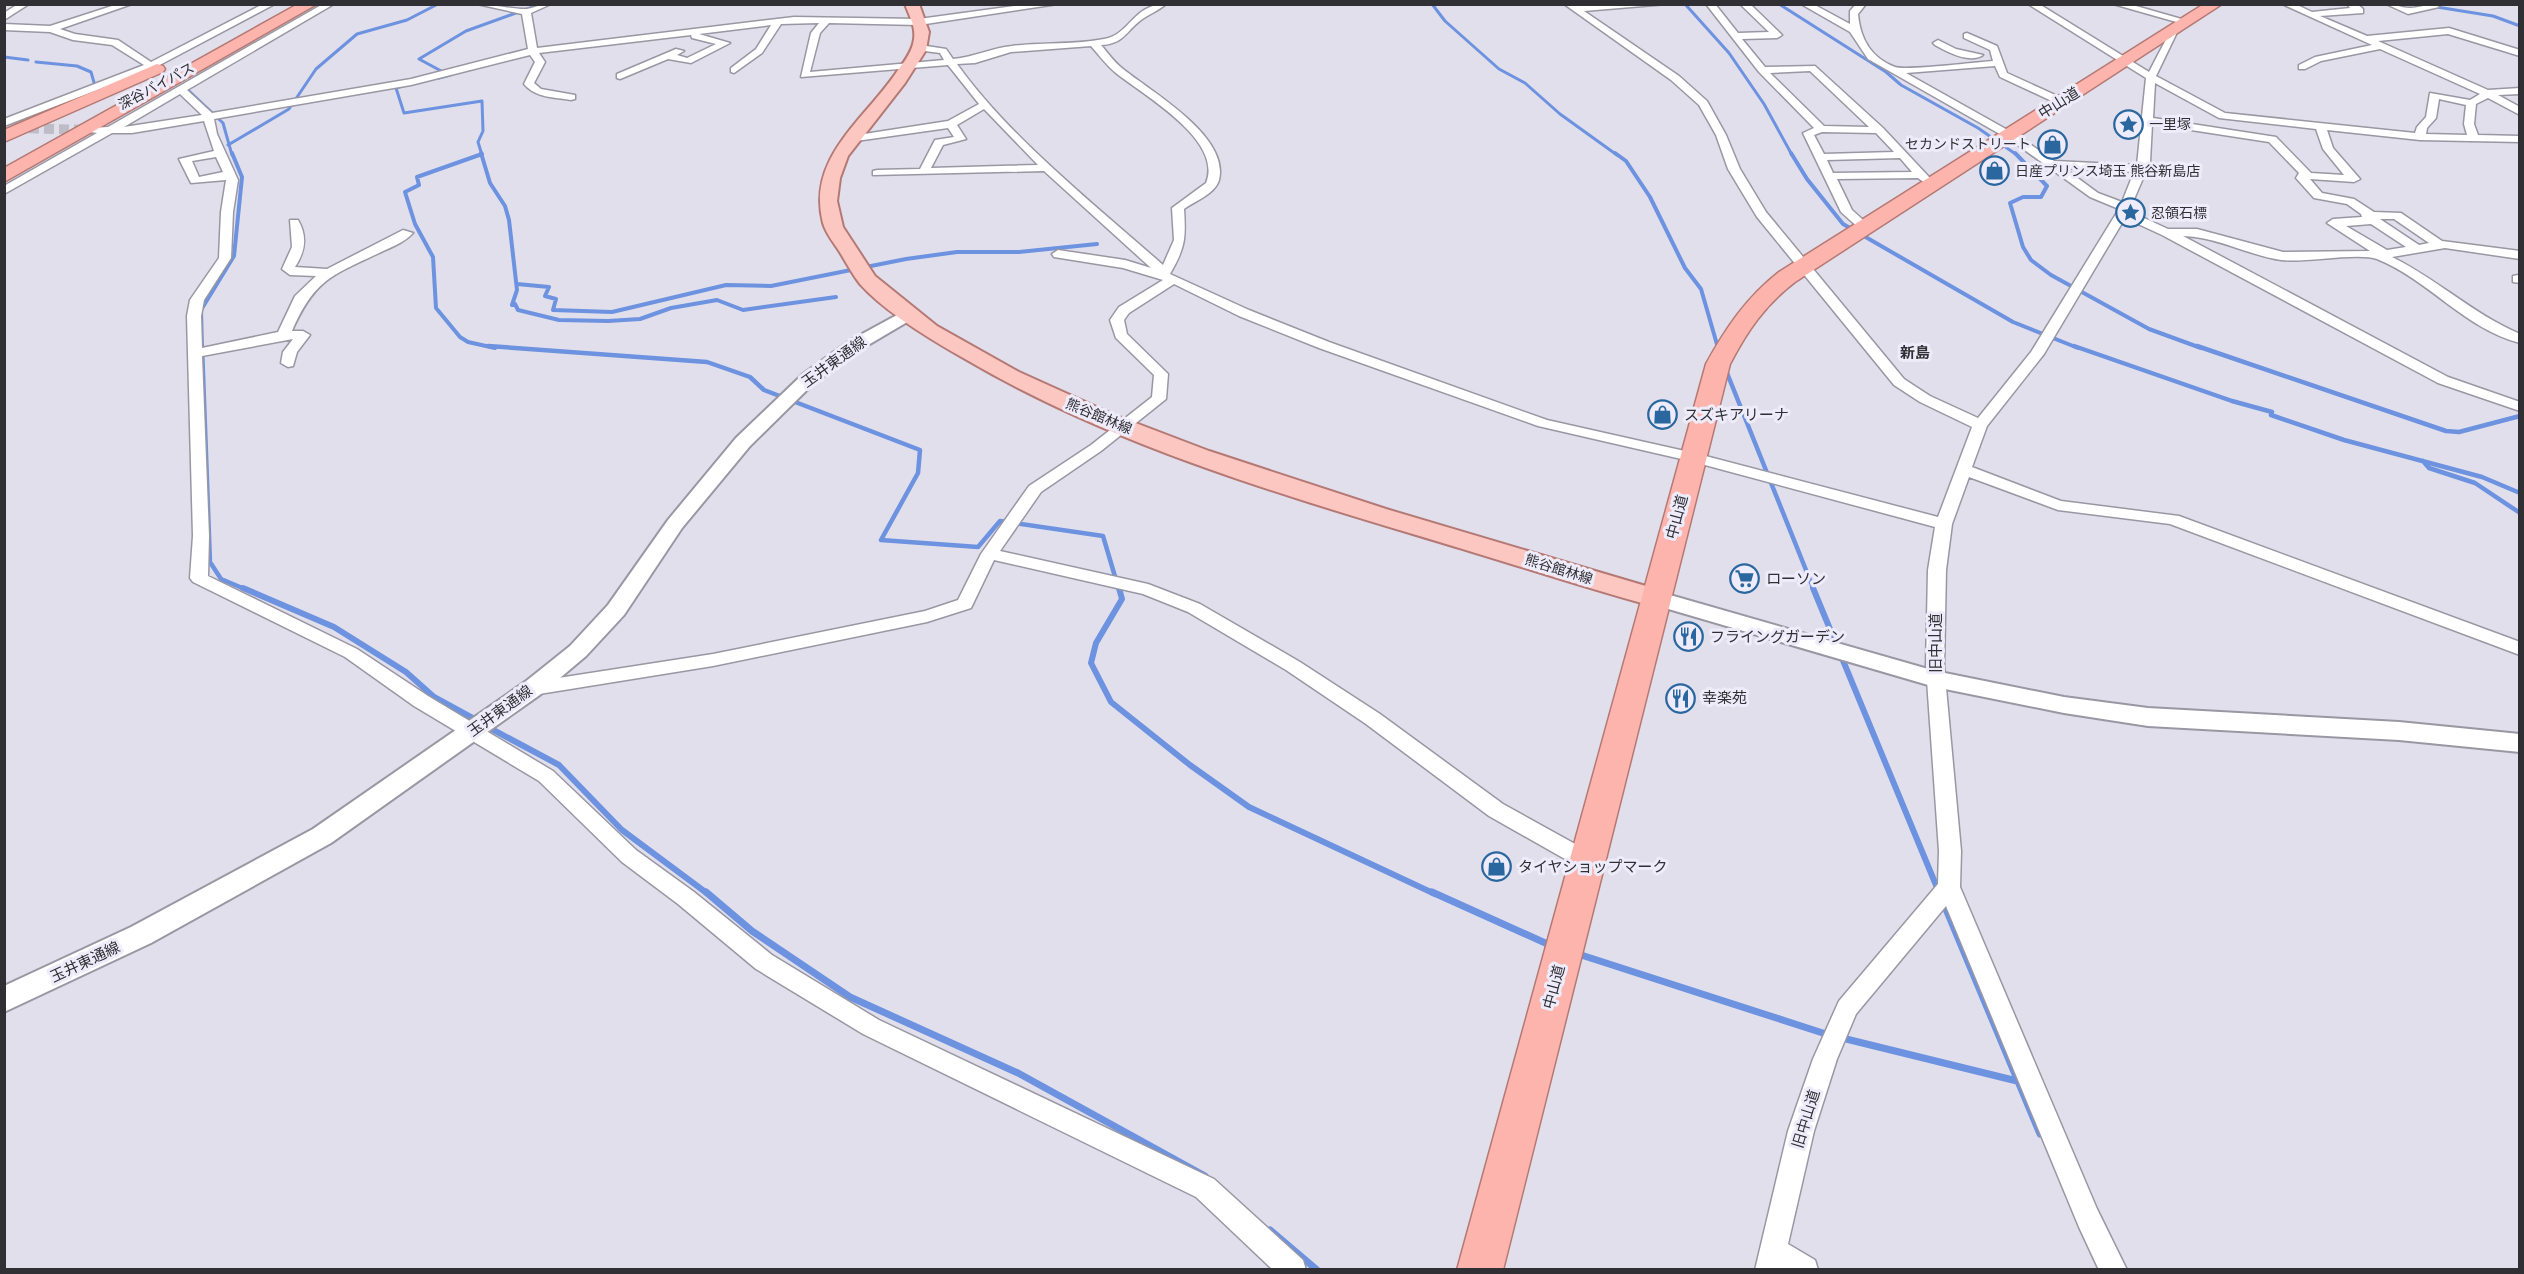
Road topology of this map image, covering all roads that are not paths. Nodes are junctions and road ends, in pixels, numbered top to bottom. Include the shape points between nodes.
1 (25, 4) edge
2 (128, 4) edge
3 (272, 4) edge
4 (279, 4) edge
5 (293, 4) edge
6 (305, 4) edge
7 (310, 4) edge
8 (330, 4) edge
9 (481, 4) edge
10 (547, 4) edge
11 (1054, 4) edge
12 (1161, 4) edge
13 (1663, 4) edge
14 (1710, 4) edge
15 (1744, 4) edge
16 (1805, 4) edge
17 (1862, 4) edge
18 (2032, 4) edge
19 (2117, 4) edge
20 (2215, 4) edge
21 (2286, 4) edge
22 (2350, 4) edge
23 (2390, 4) edge
24 (1571, 7) edge
25 (2333, 7) edge
26 (2435, 7) dead end
27 (524, 11) junction
28 (915, 13) edge
29 (2309, 15) junction
30 (4, 17) edge
31 (826, 21) junction
32 (778, 22) junction
33 (2182, 25) junction
34 (255, 26) junction
35 (4, 27) edge
36 (51, 29) junction
37 (1854, 30) junction
38 (694, 32) junction
39 (1736, 36) junction
40 (1967, 36) dead end
41 (2364, 39) junction
42 (708, 40) junction
43 (1938, 43) dead end
44 (2487, 43) junction
45 (1094, 44) junction
46 (2379, 46) junction
47 (2464, 48) dead end
48 (533, 51) junction
49 (2520, 54) edge
50 (668, 56) junction
51 (915, 57) junction
52 (1998, 60) junction
53 (2125, 61) junction
54 (952, 62) junction
55 (151, 66) junction
56 (2302, 67) dead end
57 (176, 69) junction
58 (734, 70) dead end
59 (1762, 70) junction
60 (1893, 71) junction
61 (620, 76) dead end
62 (2151, 77) junction
63 (181, 90) junction
64 (2520, 91) edge
65 (2489, 93) junction
66 (571, 97) dead end
67 (2060, 101) junction
68 (2471, 103) junction
69 (986, 104) junction
70 (2520, 112) edge
71 (214, 114) junction
72 (2148, 120) junction
73 (951, 124) junction
74 (2321, 127) junction
75 (7, 128) edge
76 (1821, 129) junction
77 (94, 130) tunnel mouth
78 (1879, 130) junction
79 (112, 131) junction
80 (2420, 136) junction
81 (2473, 136) junction
82 (849, 139) junction
83 (2520, 139) edge
84 (2001, 140) junction
85 (220, 153) junction
86 (1903, 155) junction
87 (10, 156) edge
88 (1820, 157) junction
89 (2051, 164) junction
90 (1047, 168) junction
91 (2142, 169) junction
92 (924, 172) junction
93 (878, 173) dead end
94 (230, 174) junction
95 (2304, 174) junction
96 (4, 176) edge
97 (1830, 177) junction
98 (1927, 179) junction
99 (4, 191) edge
100 (2124, 210) junction
101 (2372, 217) junction
102 (294, 223) dead end
103 (1860, 230) junction
104 (2166, 231) junction
105 (407, 233) dead end
106 (2440, 245) junction
107 (2416, 248) junction
108 (1058, 254) dead end
109 (2381, 254) junction
110 (2520, 255) edge
111 (1803, 266) junction
112 (331, 273) junction
113 (1169, 276) junction
114 (908, 315) junction
115 (284, 335) junction
116 (2520, 339) edge
117 (195, 353) junction
118 (288, 363) dead end
119 (2520, 406) edge
120 (1980, 425) junction
121 (1125, 427) junction
122 (1693, 457) junction
123 (1963, 470) junction
124 (1944, 524) junction
125 (989, 554) junction
126 (1656, 598) junction
127 (2520, 649) edge
128 (1935, 679) junction
129 (533, 688) junction
130 (478, 728) junction
131 (2520, 743) edge
132 (1587, 861) junction
133 (1947, 889) junction
134 (4, 1000) edge
135 (1770, 1260) edge
136 (1490, 1266) edge
137 (1293, 1269) edge
138 (1805, 1269) edge
139 (2114, 1269) edge

1 - 30 street
2 - 36 street
3 - 55 street
4 - 34 highway
5 - 57 highway, 深谷バイパス
6 - 34 highway, 深谷バイパス
7 - 34 highway
8 - 63 street
9 - 27 street
10 - 27 street
11 - 28 street
12 - 45 street via 1136,19 1116,39
13 - 24 street
14 - 39 street
15 - 39 street via 1777,35
16 - 37 street
17 - 37 street via 1853,13
18 - 53 street
19 - 33 street
20 - 33 highway, 中山道
21 - 29 street
22 - 25 street via 2360,11
23 - 26 street via 2405,15
24 - 111 street via 1675,78 1703,103 1756,205
25 - 29 street
27 - 48 street
28 - 31 street
28 - 51 main road via 922,33
29 - 41 street
31 - 32 street via 794,16
31 - 51 street via 816,33 804,75
32 - 38 street
32 - 58 street via 759,51
33 - 53 highway, 中山道
33 - 62 street, 旧中山道
34 - 57 highway via 183,61
34 - 75 highway via 138,79
34 - 87 highway, 深谷バイパス via 141,94
34 - 96 highway
35 - 36 street
36 - 55 street via 73,37 115,42
37 - 60 street via 1871,57
38 - 42 street via 694,36
38 - 48 street
39 - 59 street
40 - 52 street via 1994,48
41 - 44 street via 2450,31
41 - 46 street
42 - 50 street
42 - 50 street via 725,44 688,61
43 - 52 street via 1954,52
44 - 47 street
44 - 49 street
45 - 54 street via 1010,49 975,60
45 - 113 street via 1120,72 1189,126 1212,155 1214,178 1208,189 1178,208 1180,240
46 - 56 street via 2318,58
46 - 65 street
48 - 66 street via 540,62 529,84 538,92
48 - 71 street via 411,82
50 - 61 street
51 - 54 street
51 - 54 street via 943,51
51 - 82 main road, 熊谷館林線
52 - 60 street
52 - 67 street via 2003,75
53 - 62 street
53 - 67 highway, 中山道
54 - 69 street via 969,88
55 - 75 street
57 - 87 highway, 深谷バイパス
59 - 76 street
59 - 78 street via 1812,68
60 - 84 street via 1978,115
62 - 72 street, 旧中山道
62 - 74 street via 2223,116
63 - 71 street
63 - 79 street
64 - 65 street
65 - 68 street
65 - 70 street
67 - 84 highway, 中山道
68 - 80 street via 2434,95 2431,118
68 - 81 street via 2469,124
69 - 73 street
69 - 90 street
71 - 79 street
71 - 85 street via 212,134
72 - 91 street, 旧中山道
72 - 95 street via 2271,139
73 - 82 street
73 - 92 street via 961,139 939,142
74 - 80 street
74 - 95 street via 2328,149 2354,179
76 - 78 street
76 - 88 street via 1808,133
77 - 79 street
78 - 86 street
79 - 99 street
80 - 81 street
81 - 83 street
82 - 114 main road, 熊谷館林線 via 831,178 829,208 833,226 858,269
84 - 89 street
84 - 98 highway, 中山道
85 - 94 street
85 - 94 street via 185,159 195,181
86 - 88 street
86 - 98 street
88 - 97 street
89 - 91 street
89 - 100 street via 2094,195
90 - 92 street
90 - 113 street
91 - 100 street, 旧中山道
92 - 93 street
94 - 117 street via 225,258 197,300
95 - 101 street via 2302,178 2318,196 2350,201
97 - 98 street
97 - 103 street
98 - 103 highway, 中山道
100 - 104 street
100 - 120 street, 旧中山道 via 2037,354
101 - 106 street via 2397,216
101 - 107 street
101 - 109 street via 2333,223
102 - 112 street via 299,234 299,253 288,269 290,272
103 - 111 highway, 中山道
104 - 109 street via 2197,233 2282,256
104 - 119 street via 2443,380
105 - 112 street via 387,247
106 - 107 street
106 - 110 street
107 - 109 street
108 - 113 street via 1125,264
109 - 116 street via 2470,315
111 - 120 street via 1899,382
111 - 122 highway, 中山道 via 1759,299 1743,317 1721,357
112 - 115 street via 302,296
113 - 121 street via 1124,310 1117,320 1121,335 1161,374 1160,399
113 - 122 street via 1244,313 1490,405 1543,423
114 - 121 main road, 熊谷館林線 via 995,367
114 - 129 street, 玉井東通線 via 857,344 808,379 743,442 675,524 616,610 578,651
115 - 117 street
115 - 118 street via 303,335 290,352
117 - 130 street via 199,578 351,653
120 - 123 street, 旧中山道
121 - 125 street via 1035,489
121 - 126 main road, 熊谷館林線 via 1196,456 1304,492
122 - 124 street
122 - 126 highway, 中山道
123 - 124 street, 旧中山道
123 - 127 street via 2058,505 2173,519
124 - 128 street, 旧中山道 via 1938,570
125 - 129 street via 965,604 927,616 713,660
125 - 132 street via 1148,590 1194,608 1373,719 1496,810
126 - 128 street
126 - 132 highway, 中山道
128 - 131 street via 2148,717 2399,731
128 - 133 street, 旧中山道 via 1950,851
129 - 130 street, 玉井東通線
130 - 134 street, 玉井東通線 via 322,836 141,935
130 - 137 street via 546,776 629,856 764,962 872,1027 1205,1188
132 - 136 highway, 中山道
133 - 135 street, 旧中山道 via 1847,1008 1800,1131
133 - 139 street via 2088,1218
135 - 138 street

